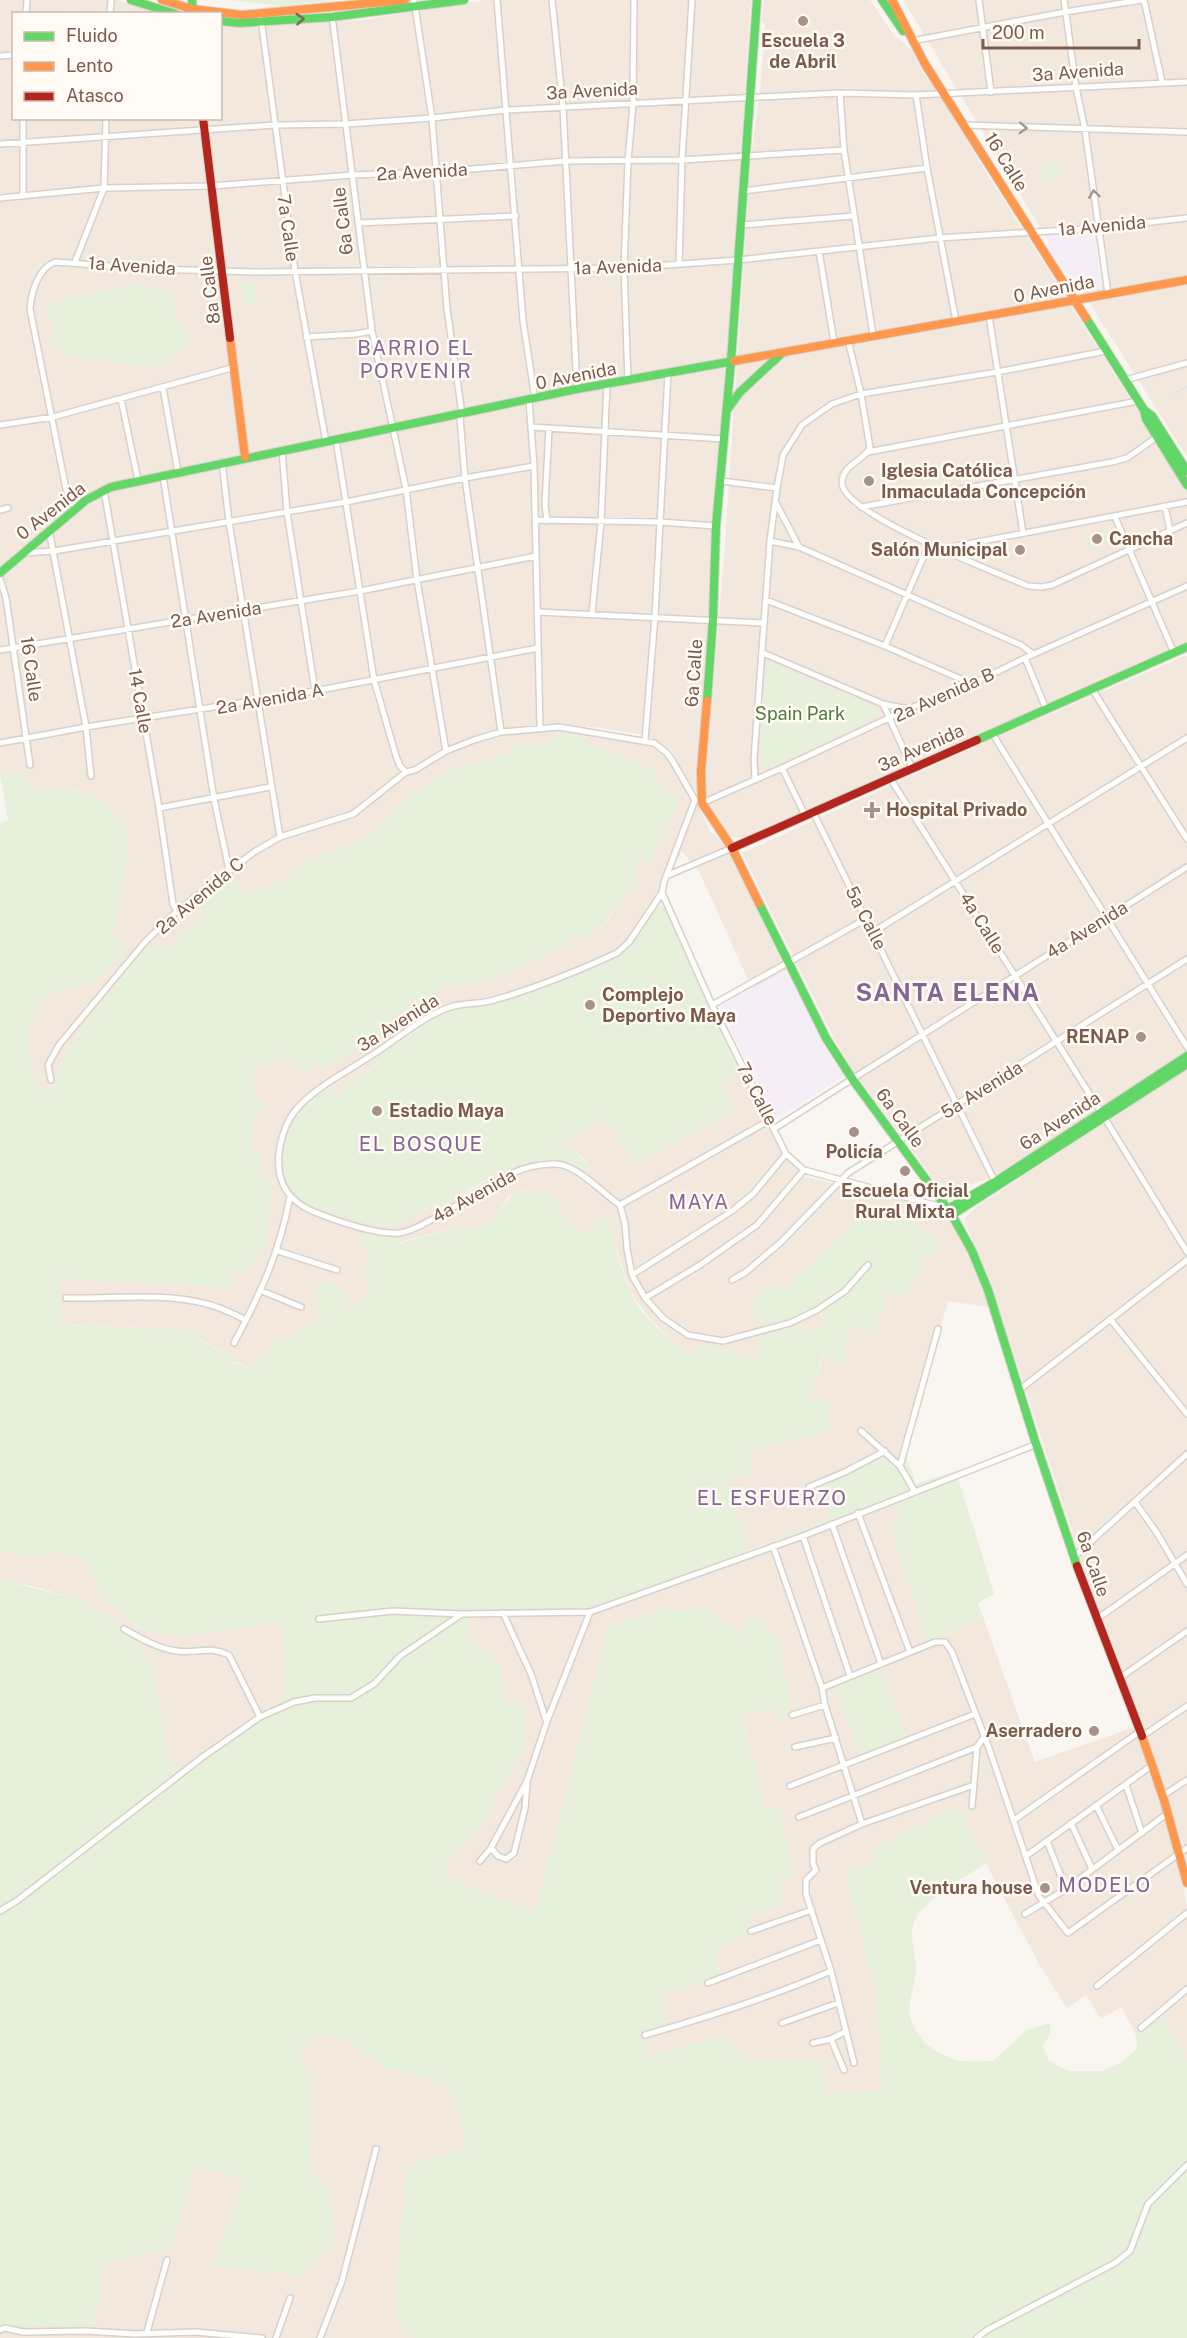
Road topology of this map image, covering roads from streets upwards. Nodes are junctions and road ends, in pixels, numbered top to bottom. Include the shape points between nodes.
1 (132, 0) edge
2 (162, 0) edge
3 (192, 0) edge
4 (405, 0) edge
5 (461, 0) edge
6 (497, 0) edge
7 (552, 0) edge
8 (634, 0) edge
9 (692, 0) edge
10 (757, 0) edge
11 (882, 0) edge
12 (892, 0) edge
13 (979, 0) edge
14 (1064, 0) edge
15 (1143, 0) edge
16 (414, 4) edge
17 (331, 7) junction
18 (193, 11) edge
19 (170, 12) edge
20 (1065, 12) junction
21 (222, 13) edge
22 (332, 16) junction
23 (261, 18) junction
24 (222, 21) edge
25 (983, 27) junction
26 (912, 41) junction
27 (1162, 82) junction
28 (1187, 82) edge
29 (1076, 87) junction
30 (992, 92) junction
31 (840, 93) junction
32 (942, 93) junction
33 (915, 95) junction
34 (750, 99) junction
35 (685, 103) junction
36 (633, 104) junction
37 (563, 108) junction
38 (506, 110) junction
39 (432, 118) junction
40 (23, 120) edge
41 (106, 120) edge
42 (203, 120) edge
43 (346, 124) junction
44 (275, 125) junction
45 (965, 125) junction
46 (204, 130) junction
47 (1085, 130) junction
48 (1187, 132) edge
49 (106, 136) junction
50 (22, 142) junction
51 (0, 144) edge
52 (844, 150) junction
53 (746, 157) junction
54 (682, 160) junction
55 (566, 161) junction
56 (628, 161) junction
57 (512, 166) junction
58 (927, 168) junction
59 (438, 172) junction
60 (352, 176) junction
61 (849, 179) junction
62 (282, 182) junction
63 (213, 186) junction
64 (104, 188) junction
65 (743, 191) junction
66 (23, 196) junction
67 (0, 198) edge
68 (516, 216) junction
69 (854, 216) junction
70 (1187, 218) edge
71 (441, 219) junction
72 (358, 223) junction
73 (741, 225) junction
74 (1098, 228) junction
75 (1032, 232) junction
76 (939, 238) junction
77 (860, 246) junction
78 (819, 251) junction
79 (738, 260) junction
80 (75, 262) junction
81 (679, 264) junction
82 (624, 268) junction
83 (519, 269) junction
84 (571, 269) junction
85 (364, 270) junction
86 (445, 270) junction
87 (223, 271) junction
88 (295, 271) junction
89 (1187, 280) edge
90 (1107, 294) junction
91 (1075, 300) junction
92 (988, 316) junction
93 (956, 321) junction
94 (372, 331) junction
95 (873, 335) junction
96 (306, 337) junction
97 (848, 340) junction
98 (834, 342) junction
99 (785, 351) junction
100 (1106, 351) junction
101 (731, 361) junction
102 (1187, 363) edge
103 (234, 367) junction
104 (997, 372) junction
105 (668, 374) junction
106 (1125, 380) junction
107 (628, 381) junction
108 (606, 384) junction
109 (163, 388) junction
110 (577, 389) junction
111 (861, 394) junction
112 (121, 399) junction
113 (532, 400) junction
114 (1138, 401) junction
115 (1144, 410) junction
116 (727, 411) junction
117 (462, 414) junction
118 (53, 417) junction
119 (0, 426) edge
120 (1004, 426) junction
121 (531, 427) junction
122 (394, 429) junction
123 (549, 429) junction
124 (605, 430) junction
125 (664, 435) junction
126 (1157, 437) junction
127 (724, 439) junction
128 (336, 440) junction
129 (326, 442) junction
130 (282, 450) junction
131 (868, 452) junction
132 (245, 457) junction
133 (222, 462) junction
134 (534, 466) junction
135 (1187, 471) edge
136 (178, 472) junction
137 (163, 476) junction
138 (465, 478) junction
139 (138, 480) junction
140 (1014, 480) junction
141 (721, 481) junction
142 (1187, 485) edge
143 (777, 488) junction
144 (406, 489) junction
145 (104, 490) junction
146 (346, 502) junction
147 (775, 502) junction
148 (1187, 502) edge
149 (861, 507) junction
150 (1165, 507) junction
151 (8, 508) dead end
152 (75, 508) junction
153 (0, 510) edge
154 (287, 512) junction
155 (1115, 517) junction
156 (536, 520) junction
157 (547, 521) junction
158 (229, 522) junction
159 (660, 522) junction
160 (601, 523) junction
161 (1187, 523) edge
162 (716, 526) junction
163 (50, 530) junction
164 (172, 530) junction
165 (1170, 530) junction
166 (1023, 532) junction
167 (113, 540) junction
168 (770, 541) junction
169 (929, 544) junction
170 (799, 547) junction
171 (941, 549) junction
172 (1128, 549) junction
173 (54, 551) junction
174 (21, 554) junction
175 (537, 556) junction
176 (478, 566) junction
177 (0, 573) edge
178 (0, 579) edge
179 (417, 580) junction
180 (1187, 586) edge
181 (360, 591) junction
182 (907, 595) junction
183 (766, 600) junction
184 (302, 602) junction
185 (1151, 603) junction
186 (245, 610) junction
187 (538, 612) junction
188 (592, 613) junction
189 (655, 616) junction
190 (713, 619) junction
191 (186, 620) junction
192 (764, 622) junction
193 (127, 629) junction
194 (70, 640) junction
195 (885, 646) junction
196 (12, 648) junction
197 (538, 648) junction
198 (0, 650) edge
199 (1186, 650) edge
200 (763, 652) junction
201 (1174, 653) junction
202 (1033, 654) junction
203 (490, 658) junction
204 (1025, 658) junction
205 (432, 668) junction
206 (374, 680) junction
207 (972, 684) junction
208 (1092, 689) junction
209 (315, 692) junction
210 (259, 701) junction
211 (883, 704) junction
212 (908, 709) junction
213 (1046, 709) junction
214 (200, 710) junction
215 (142, 718) junction
216 (889, 719) junction
217 (86, 727) junction
218 (540, 727) junction
219 (501, 732) junction
220 (992, 733) junction
221 (26, 738) junction
222 (1187, 738) edge
223 (645, 740) junction
224 (0, 743) edge
225 (446, 752) junction
226 (30, 765) dead end
227 (1141, 766) junction
228 (782, 768) junction
229 (912, 768) junction
230 (406, 772) junction
231 (91, 776) dead end
232 (890, 778) junction
233 (755, 780) junction
234 (270, 787) junction
235 (214, 799) junction
236 (702, 803) junction
237 (159, 808) junction
238 (809, 814) junction
239 (1047, 824) junction
240 (280, 837) junction
241 (1187, 839) edge
242 (732, 848) junction
243 (1187, 867) edge
244 (229, 870) junction
245 (666, 876) junction
246 (956, 882) junction
247 (662, 894) junction
248 (177, 911) junction
249 (1106, 918) junction
250 (866, 919) junction
251 (873, 932) junction
252 (1187, 959) edge
253 (788, 962) junction
254 (1014, 975) junction
255 (1146, 985) junction
256 (712, 1005) junction
257 (924, 1033) junction
258 (1056, 1043) junction
259 (1187, 1047) edge
260 (1187, 1056) edge
261 (1187, 1064) edge
262 (51, 1080) dead end
263 (853, 1080) junction
264 (958, 1105) junction
265 (1103, 1115) junction
266 (770, 1120) junction
267 (775, 1128) junction
268 (899, 1142) junction
269 (786, 1154) junction
270 (804, 1170) junction
271 (840, 1180) junction
272 (996, 1184) junction
273 (292, 1199) junction
274 (620, 1205) junction
275 (950, 1212) junction
276 (278, 1251) junction
277 (1187, 1252) edge
278 (1187, 1260) edge
279 (868, 1265) dead end
280 (337, 1270) dead end
281 (632, 1275) junction
282 (732, 1280) dead end
283 (262, 1291) junction
284 (66, 1298) dead end
285 (645, 1298) junction
286 (301, 1307) dead end
287 (1110, 1319) junction
288 (246, 1320) junction
289 (938, 1329) dead end
290 (234, 1343) dead end
291 (1019, 1390) junction
292 (1187, 1414) edge
293 (861, 1431) dead end
294 (1037, 1444) junction
295 (885, 1451) junction
296 (1187, 1454) edge
297 (900, 1466) junction
298 (809, 1487) dead end
299 (915, 1492) junction
300 (1135, 1502) junction
301 (858, 1513) junction
302 (832, 1524) junction
303 (803, 1536) junction
304 (773, 1546) junction
305 (1187, 1555) edge
306 (1074, 1557) junction
307 (1174, 1564) junction
308 (1187, 1584) edge
309 (590, 1612) junction
310 (503, 1613) junction
311 (462, 1614) junction
312 (319, 1619) dead end
313 (1097, 1619) junction
314 (124, 1629) dead end
315 (1187, 1631) edge
316 (910, 1652) junction
317 (881, 1664) junction
318 (850, 1676) junction
319 (1120, 1677) junction
320 (822, 1688) junction
321 (825, 1705) junction
322 (1187, 1706) edge
323 (975, 1714) junction
324 (792, 1715) dead end
325 (260, 1717) junction
326 (547, 1720) junction
327 (1140, 1734) junction
328 (984, 1737) junction
329 (836, 1738) junction
330 (795, 1747) dead end
331 (977, 1747) junction
332 (844, 1764) junction
333 (1151, 1766) junction
334 (1187, 1780) edge
335 (527, 1781) junction
336 (974, 1785) junction
337 (1126, 1785) junction
338 (790, 1786) dead end
339 (1162, 1796) junction
340 (854, 1797) junction
341 (972, 1806) dead end
342 (1097, 1806) junction
343 (1168, 1813) junction
344 (799, 1817) dead end
345 (1014, 1820) junction
346 (1071, 1823) junction
347 (862, 1824) junction
348 (1142, 1833) junction
349 (1047, 1841) junction
350 (491, 1848) junction
351 (1118, 1850) junction
352 (1184, 1850) edge
353 (1026, 1856) junction
354 (480, 1862) dead end
355 (1092, 1869) junction
356 (1187, 1883) edge
357 (1066, 1889) junction
358 (1045, 1903) junction
359 (812, 1910) junction
360 (0, 1911) edge
361 (1187, 1913) edge
362 (1025, 1914) dead end
363 (751, 1931) dead end
364 (822, 1940) junction
365 (831, 1971) junction
366 (708, 1983) dead end
367 (1097, 1986) dead end
368 (1187, 1989) edge
369 (838, 2003) junction
370 (782, 2023) dead end
371 (1141, 2028) dead end
372 (846, 2031) junction
373 (645, 2035) dead end
374 (831, 2039) junction
375 (813, 2043) dead end
376 (854, 2063) dead end
377 (844, 2070) dead end
378 (376, 2149) dead end
379 (1187, 2165) edge
380 (167, 2260) dead end
381 (290, 2298) dead end
382 (0, 2330) edge
383 (147, 2332) junction
384 (120, 2335) edge
385 (262, 2338) edge
386 (276, 2338) edge
387 (320, 2338) edge
388 (977, 2338) edge

1 - 19 street
2 - 18 street
3 - 18 street
4 - 17 street
5 - 16 street
6 - 38 street
7 - 37 street
8 - 36 street
9 - 35 street
10 - 34 street, 6a Calle
11 - 26 street, 16 Calle
12 - 26 street, 16 Calle
13 - 25 street
14 - 20 street
15 - 20 street
15 - 27 street
16 - 22 street
16 - 39 street
17 - 22 street, 6a Calle
17 - 23 street
20 - 25 street
20 - 29 street
21 - 23 street
23 -> 22 street
22 - 43 street, 6a Calle
23 - 24 street
23 - 44 street, 7a Calle
25 - 26 street
25 - 30 street
26 - 32 street, 16 Calle
27 - 28 street, 3a Avenida
27 - 29 street, 3a Avenida
29 - 30 street, 3a Avenida
29 - 47 street
30 - 32 street, 3a Avenida
31 - 33 street, 3a Avenida
31 - 34 street, 3a Avenida
31 - 52 street
32 - 33 street, 3a Avenida
32 - 45 street, 16 Calle
33 - 58 street
34 - 35 street, 3a Avenida
34 - 53 street, 6a Calle
35 - 36 street, 3a Avenida
35 - 54 street
36 - 37 street, 3a Avenida
36 - 56 street
37 - 38 street, 3a Avenida
37 - 55 street
38 - 39 street, 3a Avenida
38 - 57 street
39 - 43 street, 3a Avenida
39 - 59 street
40 - 50 street
41 - 49 street
42 - 46 street, 8a Calle
43 - 44 street, 3a Avenida
43 - 60 street, 6a Calle
44 - 46 street, 3a Avenida
44 - 62 street, 7a Calle
45 -> 47 street
45 - 75 street, 16 Calle
46 - 49 street, 3a Avenida
46 - 63 street, 8a Calle
47 - 48 street
74 -> 47 street
49 - 50 street, 3a Avenida
49 - 64 street
50 - 51 street, 3a Avenida
50 - 66 street
52 - 53 street, 2a Avenida
52 - 61 street
53 - 54 street, 2a Avenida
53 - 65 street, 6a Calle
54 - 56 street, 2a Avenida
54 - 81 street
55 - 56 street, 2a Avenida
55 - 57 street, 2a Avenida
55 - 84 street
56 - 82 street
57 - 59 street, 2a Avenida
57 - 68 street
58 - 61 street
58 - 76 street
59 - 60 street, 2a Avenida
59 - 71 street
60 - 62 street, 2a Avenida
60 - 72 street, 6a Calle
61 - 65 street
61 - 69 street
62 - 63 street, 2a Avenida
62 - 88 street, 7a Calle
63 - 64 street, 2a Avenida
63 - 87 street, 8a Calle
64 - 66 street, 2a Avenida
64 - 80 street
65 - 73 street, 6a Calle
66 - 67 street, 2a Avenida
68 - 71 street
68 - 83 street
69 - 73 street
69 - 77 street
70 - 74 street, 1a Avenida
71 - 72 street
71 - 86 street
72 - 85 street, 6a Calle
73 - 79 street, 6a Calle
74 - 75 street, 1a Avenida
74 - 90 street
75 - 76 street, 1a Avenida
75 - 91 street, 16 Calle
76 - 77 street, 1a Avenida
76 - 93 street
77 - 78 street, 1a Avenida
77 - 95 street
78 - 79 street, 1a Avenida
78 - 98 street
79 - 81 street, 1a Avenida
79 - 101 street, 6a Calle
80 - 87 street, 1a Avenida
80 - 118 street, 1a Avenida via 48,264 31,299
81 - 82 street, 1a Avenida
82 - 84 street, 1a Avenida
82 - 107 street
83 - 84 street, 1a Avenida
83 - 86 street, 1a Avenida
83 - 113 street
84 - 110 street
85 - 86 street, 1a Avenida
85 - 88 street, 1a Avenida
85 - 94 street, 6a Calle
86 - 117 street via 450,341
87 - 88 street, 1a Avenida
87 - 103 street, 8a Calle
88 - 96 street, 7a Calle
89 - 90 street, 0 Avenida
90 - 91 street, 0 Avenida
91 - 92 street, 0 Avenida
91 - 100 street, 16 Calle
92 - 93 street, 0 Avenida
92 - 104 street
93 - 95 street, 0 Avenida
94 - 96 street
94 - 122 street, 6a Calle
95 - 97 street, 0 Avenida
96 - 129 street, 7a Calle
97 - 98 street, 0 Avenida
97 - 111 street
98 - 99 street, 0 Avenida
99 - 101 street, 0 Avenida
99 - 116 street via 740,392
100 - 104 street
100 - 106 street, 16 Calle
101 - 105 street, 0 Avenida
101 - 116 street, 6a Calle
102 - 106 street
103 - 109 street
103 - 132 street, 8a Calle
104 - 111 street
104 - 120 street
105 - 107 street, 0 Avenida
105 - 125 street
106 - 114 street, 16 Calle
107 - 108 street, 0 Avenida
108 - 110 street, 0 Avenida
108 - 124 street
109 - 112 street
109 - 136 street
110 - 113 street, 0 Avenida
111 - 131 street
111 - 143 street via 832,404 802,424 783,455
112 - 118 street
112 - 139 street
113 - 117 street, 0 Avenida
113 - 121 street
114 - 115 street, 16 Calle
114 - 120 street
115 - 126 street
115 - 135 street via 1152,416
116 - 127 street, 6a Calle
117 - 122 street, 0 Avenida
117 - 138 street
118 - 119 street
118 - 152 street via 66,489
120 - 131 street
120 - 140 street
121 - 123 street
121 - 134 street
122 - 128 street, 0 Avenida
122 - 144 street, 6a Calle
123 - 124 street
123 - 157 street
124 - 125 street
124 - 160 street
125 - 127 street
125 - 159 street
126 - 140 street via 1120,460
126 - 142 street
127 - 141 street, 6a Calle
128 - 129 street, 0 Avenida
128 - 146 street
129 - 130 street, 0 Avenida
130 - 132 street, 0 Avenida
130 - 154 street
131 - 149 street via 848,469 842,480 846,495
132 - 133 street, 0 Avenida
133 - 136 street, 0 Avenida
133 - 158 street
134 - 138 street
134 - 156 street
136 - 137 street, 0 Avenida
137 - 139 street, 0 Avenida
137 - 164 street
138 - 144 street
138 - 176 street
139 - 145 street, 0 Avenida
140 - 149 street
140 - 166 street
141 - 143 street
141 - 162 street, 6a Calle
143 - 147 street
144 - 146 street
144 - 179 street, 6a Calle
145 - 152 street, 0 Avenida
145 - 167 street, 14 Calle
146 - 154 street
146 - 181 street
147 - 168 street
147 - 170 street
148 - 150 street
149 - 169 street
150 - 155 street
150 - 165 street
151 - 153 street
152 - 163 street, 0 Avenida
154 - 158 street
154 - 184 street
155 - 166 street
155 - 172 street
156 - 157 street
156 - 175 street
157 - 160 street
158 - 164 street
158 - 186 street
159 - 160 street
159 - 162 street
159 - 189 street
160 - 188 street
161 - 165 street
162 - 190 street, 6a Calle
163 - 173 street
163 - 174 street, 0 Avenida
164 - 167 street
164 - 191 street
165 - 172 street
166 - 171 street
167 - 173 street
167 - 193 street, 14 Calle
168 - 170 street
168 - 183 street
169 - 171 street
169 - 182 street
170 - 182 street
171 - 172 street via 1041,588
172 - 185 street
173 - 174 street
173 - 194 street
174 - 177 street, 0 Avenida
175 - 176 street, 2a Avenida
175 - 187 street
176 - 179 street, 2a Avenida
176 - 203 street
178 - 196 street, 16 Calle
179 - 181 street, 2a Avenida
179 - 205 street, 6a Calle
180 - 185 street, 2a Avenida B
181 - 184 street, 2a Avenida
181 - 206 street
182 - 195 street
182 - 202 street via 1021,645
183 - 192 street
183 - 195 street
184 - 186 street, 2a Avenida
184 - 209 street
185 - 201 street
185 - 202 street, 2a Avenida B
186 - 191 street, 2a Avenida
186 - 210 street
187 - 188 street
187 - 197 street
188 - 189 street
189 - 190 street
189 - 223 street
190 - 192 street
190 - 236 street, 6a Calle
191 - 193 street, 2a Avenida
191 - 214 street
192 - 200 street
193 - 194 street, 2a Avenida
193 - 215 street, 14 Calle
194 - 196 street, 2a Avenida
194 - 217 street
195 - 207 street
196 - 198 street, 2a Avenida
196 - 221 street, 16 Calle
197 - 203 street, 2a Avenida A
197 - 218 street
199 - 201 street, 3a Avenida
200 - 211 street
200 - 233 street via 753,759
201 - 208 street, 3a Avenida
202 - 204 street, 2a Avenida B
203 - 205 street, 2a Avenida A
203 - 219 street
204 - 207 street, 2a Avenida B
204 - 213 street
205 - 206 street, 2a Avenida A
205 - 225 street, 6a Calle
206 - 209 street, 2a Avenida A
206 - 230 street via 396,756
207 - 212 street, 2a Avenida B
208 - 213 street, 3a Avenida
208 - 227 street
209 - 210 street, 2a Avenida A
210 - 214 street, 2a Avenida A
210 - 234 street
211 - 212 street
211 - 216 street
212 - 216 street, 2a Avenida B
213 - 220 street, 3a Avenida
214 - 215 street, 2a Avenida A
214 - 235 street
215 - 217 street, 2a Avenida A
215 - 237 street, 14 Calle
216 - 228 street, 2a Avenida B
216 - 229 street
217 - 221 street, 2a Avenida A
217 - 231 street
218 - 219 street, 2a Avenida C
218 - 223 street, 2a Avenida C
219 - 225 street, 2a Avenida C
220 - 229 street, 3a Avenida
220 - 239 street
221 - 224 street, 2a Avenida A
221 - 226 street, 16 Calle
222 - 227 street
223 - 245 street via 667,753 695,800
225 - 230 street, 2a Avenida C
227 - 239 street
227 - 241 street
228 - 233 street, 2a Avenida B
228 - 238 street, 5a Calle
229 - 232 street, 3a Avenida
230 - 240 street, 2a Avenida C via 353,814
232 - 238 street, 3a Avenida
232 - 246 street, 4a Calle
233 - 236 street, 2a Avenida B
234 - 235 street
234 - 240 street
235 - 237 street
235 - 244 street
236 - 242 street, 6a Calle
237 - 248 street, 14 Calle
238 - 242 street, 3a Avenida
238 - 250 street, 5a Calle
239 - 246 street
239 - 249 street
240 - 244 street, 2a Avenida C
242 - 245 street, 3a Avenida
242 - 253 street, 6a Calle
243 - 249 street, 4a Avenida
244 - 248 street, 2a Avenida C
245 - 247 street
246 - 251 street
246 - 254 street, 4a Calle
247 - 256 street, 7a Calle
247 - 273 street, 3a Avenida via 617,953 493,1001 453,1006 303,1102 288,1123 279,1151 280,1178
248 - 262 street, 2a Avenida C via 145,942 59,1045 48,1065
249 - 254 street, 4a Avenida
249 - 255 street
250 - 251 street, 5a Calle
250 - 253 street
251 - 257 street, 5a Calle
252 - 255 street, 5a Avenida
253 - 256 street
253 - 263 street, 6a Calle via 826,1038
254 - 257 street, 4a Avenida
254 - 258 street, 4a Calle
255 - 258 street, 5a Avenida
255 - 259 street
256 - 266 street, 7a Calle
257 - 263 street, 4a Avenida
257 - 264 street, 5a Calle
258 - 264 street, 5a Avenida
258 - 265 street, 4a Calle
260 - 265 street, 6a Avenida
261 - 265 street, 6a Avenida
263 - 267 street, 4a Avenida
263 - 268 street, 6a Calle
264 - 268 street, 5a Avenida
264 - 272 street, 5a Calle
265 - 272 street, 6a Avenida
265 - 277 street, 4a Calle
266 - 267 street, 7a Calle
266 - 274 street
267 - 269 street, 7a Calle
268 - 271 street, 5a Avenida
268 - 275 street, 6a Calle
269 - 270 street, 7a Calle
269 - 281 street via 753,1194 732,1211
270 - 271 street, 7a Calle
270 - 285 street via 757,1225
271 - 275 street, 7a Calle
271 - 282 street, 5a Avenida via 781,1242
272 - 275 street, 6a Avenida
273 - 274 street, 4a Avenida via 315,1212 361,1227 402,1233 441,1216 508,1174 555,1164 586,1178
273 - 276 street
274 - 281 street
275 - 291 street, 6a Calle via 985,1283
276 - 280 street
276 - 283 street
278 - 287 street
279 - 285 street via 845,1291 817,1310 790,1323 723,1341 688,1335 663,1318
281 - 285 street
283 - 286 street
283 - 288 street
284 - 288 street via 162,1298 203,1303
287 - 291 street
287 - 292 street
288 - 290 street
289 - 297 street
291 - 294 street, 6a Calle
293 - 295 street
294 - 299 street
294 - 306 street, 6a Calle
295 - 297 street
295 - 298 street
296 - 300 street
297 - 299 street
299 - 301 street
300 - 306 street
300 - 307 street
301 - 302 street
301 - 316 street
302 - 303 street
302 - 317 street
303 - 304 street
303 - 318 street
304 - 309 street
304 - 320 street
305 - 307 street
306 - 313 street, 6a Calle
307 - 308 street
307 - 313 street
309 - 310 street
309 - 326 street
310 - 311 street
310 - 326 street
311 - 312 street via 393,1611
311 - 325 street via 400,1656 374,1684 351,1698 294,1702
313 - 319 street, 6a Calle
314 - 325 street via 178,1652 199,1649 230,1655
315 - 319 street
316 - 317 street
316 - 323 street via 934,1642 945,1642
317 - 318 street
318 - 320 street
319 - 327 street, 6a Calle
320 - 321 street
321 - 324 street
321 - 329 street
322 - 327 street
323 - 328 street
323 - 332 street
325 - 360 street
326 - 335 street
327 - 333 street, 6a Calle
327 - 345 street
328 - 331 street
328 - 345 street
329 - 330 street
329 - 332 street
331 - 336 street
331 - 340 street
332 - 338 street
332 - 340 street
333 - 337 street
333 - 339 street, 6a Calle
334 - 339 street
335 - 350 street
335 - 350 street via 525,1808 513,1852 506,1859
336 - 341 street
336 - 347 street
337 - 342 street
337 - 348 street
339 - 343 street, 6a Calle
340 - 344 street
340 - 347 street
342 - 346 street
342 - 351 street
343 - 348 street
343 - 352 street, 6a Calle
345 - 353 street
346 - 349 street
346 - 355 street
347 - 359 street via 813,1849 816,1870 806,1880
348 - 351 street
349 - 353 street
349 - 357 street
350 - 354 street
351 - 355 street
352 - 356 street, 6a Calle
352 - 358 street via 1071,1933
353 - 358 street
355 - 357 street
357 - 358 street
358 - 362 street
359 - 363 street
359 - 364 street
361 - 367 street
364 - 365 street
364 - 366 street
365 - 369 street
365 - 373 street via 792,1988
368 - 371 street
369 - 370 street
369 - 372 street
372 - 374 street
372 - 376 street
374 - 375 street
374 - 377 street
378 - 387 street via 342,2281
379 - 388 street via 1148,2204 1130,2251 1115,2263
380 - 383 street
381 - 386 street
382 - 384 street
383 - 384 street
383 - 385 street

